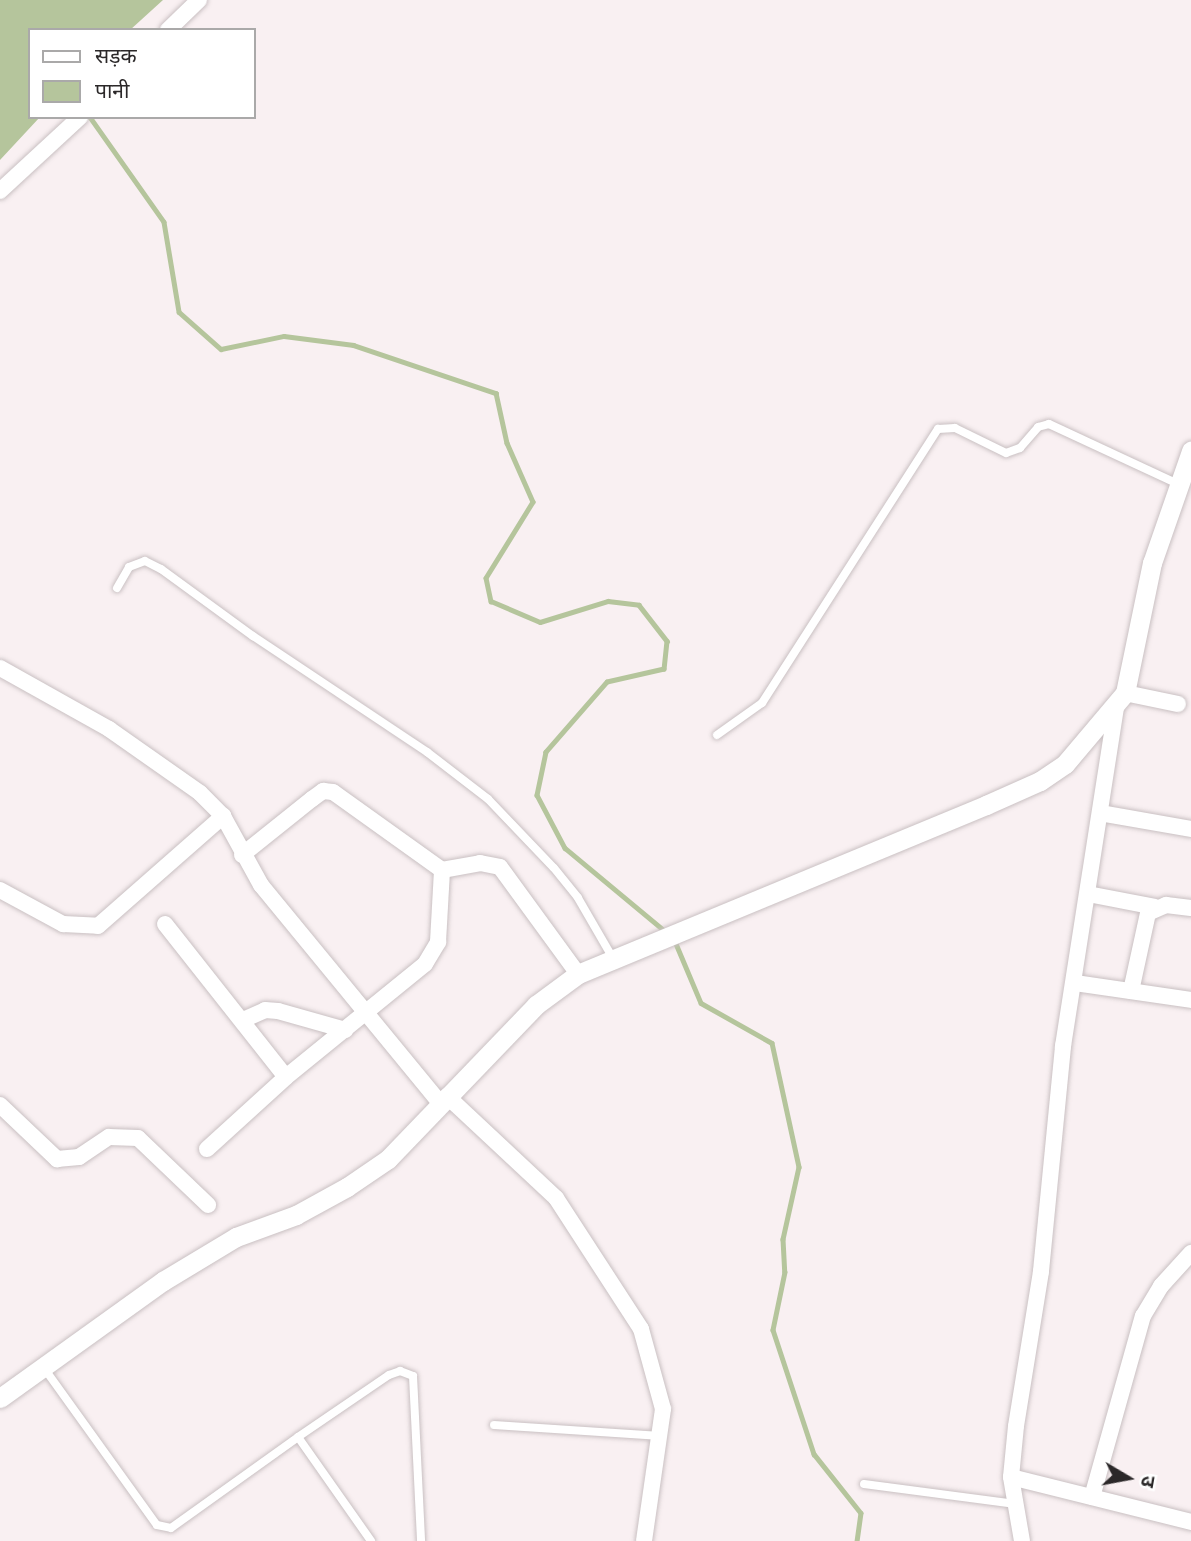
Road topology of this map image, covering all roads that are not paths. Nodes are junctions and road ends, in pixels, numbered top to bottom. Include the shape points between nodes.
1 (199, 0) edge
2 (170, 28) edge
3 (78, 119) edge
4 (0, 191) edge
5 (1191, 451) edge
6 (1178, 484) junction
7 (117, 588) dead end
8 (0, 668) edge
9 (1120, 700) junction
10 (1178, 704) dead end
11 (717, 735) dead end
12 (1100, 813) junction
13 (223, 816) junction
14 (1191, 829) edge
15 (242, 855) junction
16 (442, 870) junction
17 (0, 890) edge
18 (1088, 894) junction
19 (1155, 907) junction
20 (1191, 908) edge
21 (164, 924) dead end
22 (614, 960) junction
23 (579, 974) junction
24 (1075, 983) junction
25 (1131, 991) junction
26 (1191, 1000) edge
27 (365, 1014) junction
28 (243, 1020) junction
29 (345, 1030) junction
30 (286, 1077) junction
31 (444, 1100) junction
32 (0, 1105) edge
33 (207, 1149) dead end
34 (208, 1205) dead end
35 (1191, 1253) edge
36 (44, 1368) junction
37 (0, 1398) edge
38 (494, 1424) dead end
39 (660, 1436) junction
40 (298, 1437) junction
41 (1011, 1477) junction
42 (864, 1484) dead end
43 (1092, 1497) junction
44 (1016, 1504) junction
45 (1191, 1522) edge
46 (371, 1541) edge
47 (421, 1541) edge
48 (644, 1541) edge
49 (1023, 1541) edge

1 - 2 street
3 - 4 street
5 - 6 street
6 - 9 street via 1152,564
6 - 11 lane via 1049,424 1038,427 1020,448 1006,453 955,428 938,429 762,703
7 - 22 lane via 129,567 145,561 161,569 427,752 488,799 554,868 578,898
8 - 13 street via 179,775
9 - 10 street
9 - 12 street
9 - 22 street via 1085,745 1040,781
12 - 14 street
12 - 18 street
13 - 15 street
13 - 17 street via 98,926 62,924
15 - 16 street via 323,791 360,807
15 - 27 street
16 - 23 street via 480,863 500,867
16 - 27 street via 435,950
18 - 19 street
18 - 24 street
19 - 20 street
19 - 25 street via 1144,922
21 - 28 street
22 - 23 street
23 - 31 street via 536,1005
24 - 25 street
24 - 41 street via 1057,1088 1041,1271
25 - 26 street
27 - 29 street
27 - 31 street
28 - 29 street via 265,1010 278,1011
28 - 30 street
29 - 30 street
30 - 33 street
31 - 36 street via 388,1159 347,1187 207,1254
31 - 39 street via 556,1198 632,1313 641,1329 663,1409
32 - 34 street via 57,1159 79,1157 109,1137 138,1138
35 - 43 street via 1161,1286 1143,1317
36 - 37 street
36 - 40 lane via 158,1525 171,1528
38 - 39 lane
39 - 48 street
40 - 46 lane
40 - 47 lane via 389,1375 400,1371 413,1376
41 - 43 street
41 - 44 street
42 - 44 lane
43 - 45 street
44 - 49 street

